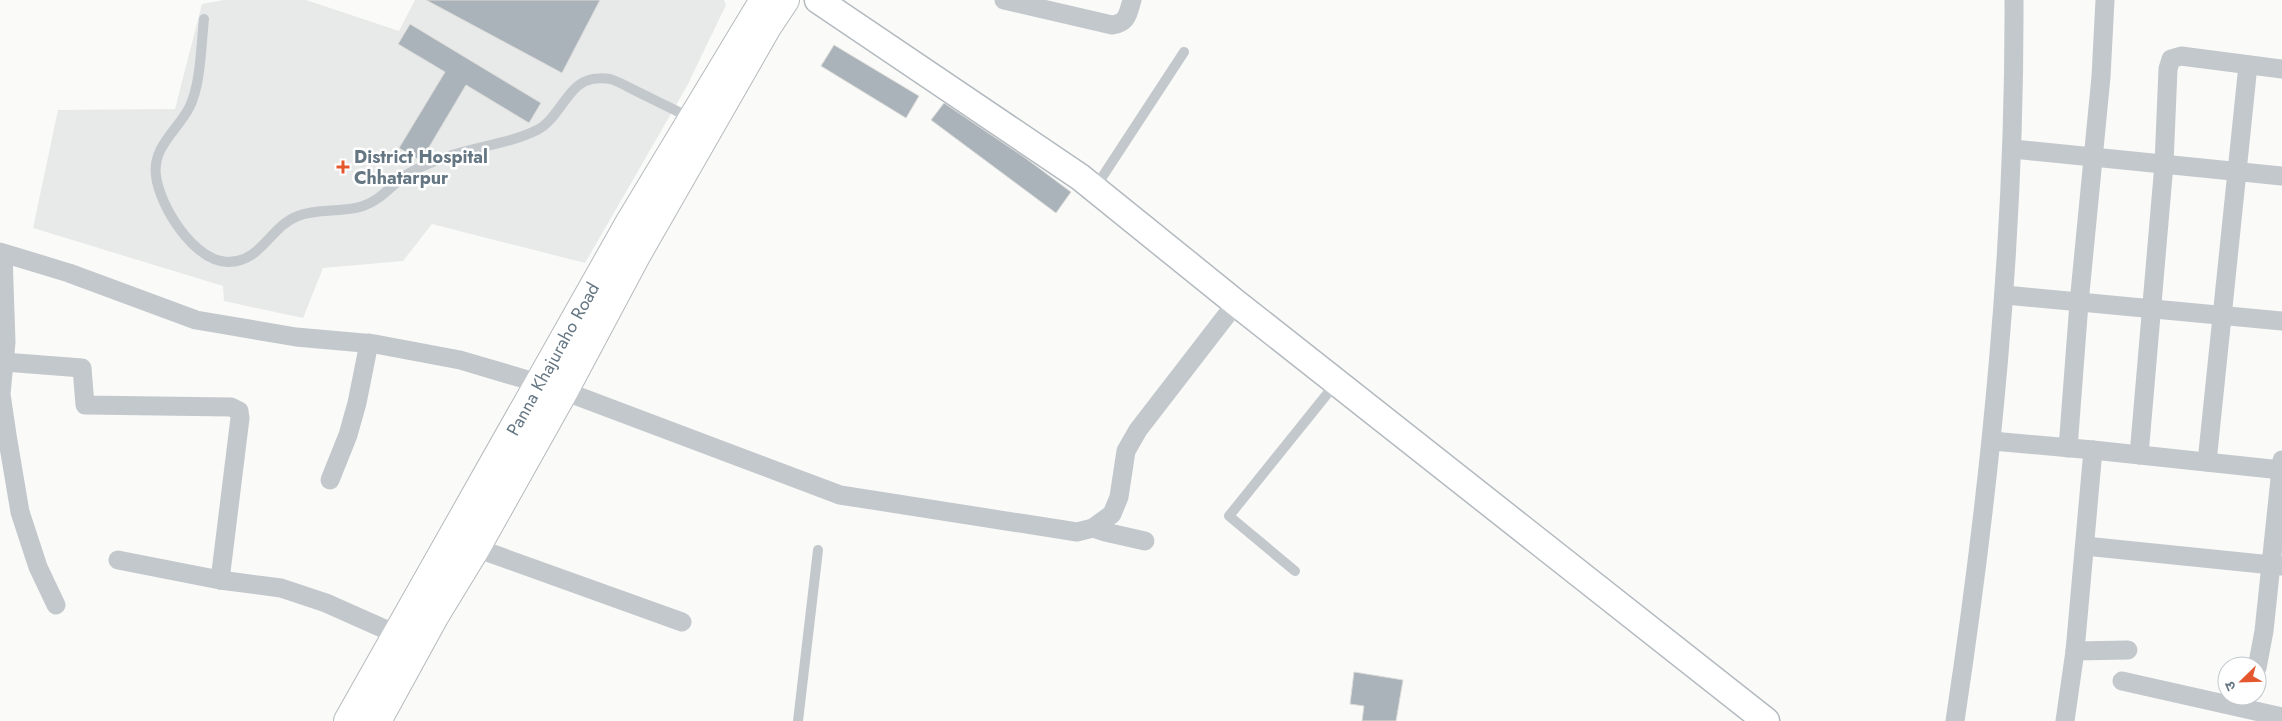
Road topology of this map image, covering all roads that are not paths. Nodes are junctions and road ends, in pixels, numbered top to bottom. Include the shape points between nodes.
1 (764, 0) edge
2 (786, 0) edge
3 (818, 0) edge
4 (1004, 0) edge
5 (1132, 0) edge
6 (2014, 0) edge
7 (2105, 0) edge
8 (204, 19) dead end
9 (1184, 52) dead end
10 (2248, 66) junction
11 (2282, 70) edge
12 (692, 118) junction
13 (2013, 148) junction
14 (2092, 156) junction
15 (2164, 164) junction
16 (2238, 171) junction
17 (2282, 176) edge
18 (1094, 189) junction
19 (1, 253) edge
20 (2005, 295) junction
21 (2079, 302) junction
22 (1236, 304) junction
23 (2152, 309) junction
24 (2222, 316) junction
25 (2282, 321) edge
26 (369, 344) junction
27 (4, 362) junction
28 (538, 383) junction
29 (1336, 383) junction
30 (564, 391) junction
31 (4, 436) edge
32 (1992, 442) junction
33 (2068, 448) junction
34 (2093, 450) junction
35 (2139, 454) junction
36 (2207, 462) junction
37 (2282, 465) edge
38 (330, 480) dead end
39 (2279, 525) edge
40 (1093, 528) junction
41 (1145, 541) dead end
42 (2085, 546) junction
43 (476, 548) junction
44 (818, 550) dead end
45 (118, 560) dead end
46 (2277, 566) edge
47 (1294, 571) dead end
48 (220, 580) junction
49 (56, 605) dead end
50 (682, 622) dead end
51 (398, 635) junction
52 (2128, 650) dead end
53 (2075, 651) junction
54 (2259, 656) edge
55 (2122, 682) dead end
56 (2247, 708) edge
57 (2282, 717) edge
58 (348, 721) edge
59 (377, 721) edge
60 (798, 721) edge
61 (1766, 721) edge
62 (1955, 721) edge
63 (2065, 721) edge

1 - 12 main road, Panna Khajuraho Road
2 - 30 main road, Panna Khajuraho Road via 767,27 637,254
3 - 18 main road
4 - 5 street via 1112,25 1121,24 1127,18
6 - 13 street
7 - 14 street
8 - 12 lane via 194,92 189,108 161,148 156,162 156,177 176,225 187,238 212,258 228,262 242,260 260,251 284,223 299,215 360,207 389,192 403,177 447,156 539,130 563,106 575,88 589,80 609,79
9 - 18 lane
10 - 11 street
10 - 15 street via 2181,56 2171,59
10 - 16 street
12 - 28 main road, Panna Khajuraho Road
13 - 14 street
13 - 20 street
14 - 15 street
14 - 21 street
15 - 16 street
15 - 23 street
16 - 17 street
16 - 24 street
18 - 22 main road
19 - 26 street via 69,273 196,320 296,337
19 - 27 street via 6,342
20 - 21 street
20 - 32 street
21 - 23 street
21 - 33 street
22 - 29 main road
22 - 40 street via 1138,430 1126,451 1119,497 1112,514
23 - 24 street
23 - 35 street
24 - 25 street
24 - 36 street
26 - 28 street via 460,360
26 - 38 street via 358,403
27 - 31 street via 1,394
27 - 48 street via 82,368 85,405 231,407 238,411 240,418
28 - 51 main road, Panna Khajuraho Road
29 - 47 lane via 1229,516
29 - 61 main road
30 - 40 street via 840,494 1077,532
30 - 43 main road, Panna Khajuraho Road
31 - 49 street via 20,512 38,567
32 - 33 street
32 - 62 street
33 - 34 street
34 - 35 street
34 - 42 street
35 - 36 street
36 - 37 street
37 - 39 street
39 - 46 street
40 - 41 street
42 - 46 street
42 - 53 street
43 - 50 street
43 - 59 main road, Panna Khajuraho Road
44 - 60 lane
45 - 48 street
46 - 54 street
48 - 51 street via 281,588 326,602
51 - 58 main road, Panna Khajuraho Road
52 - 53 street
53 - 63 street
55 - 56 street
56 - 57 street

